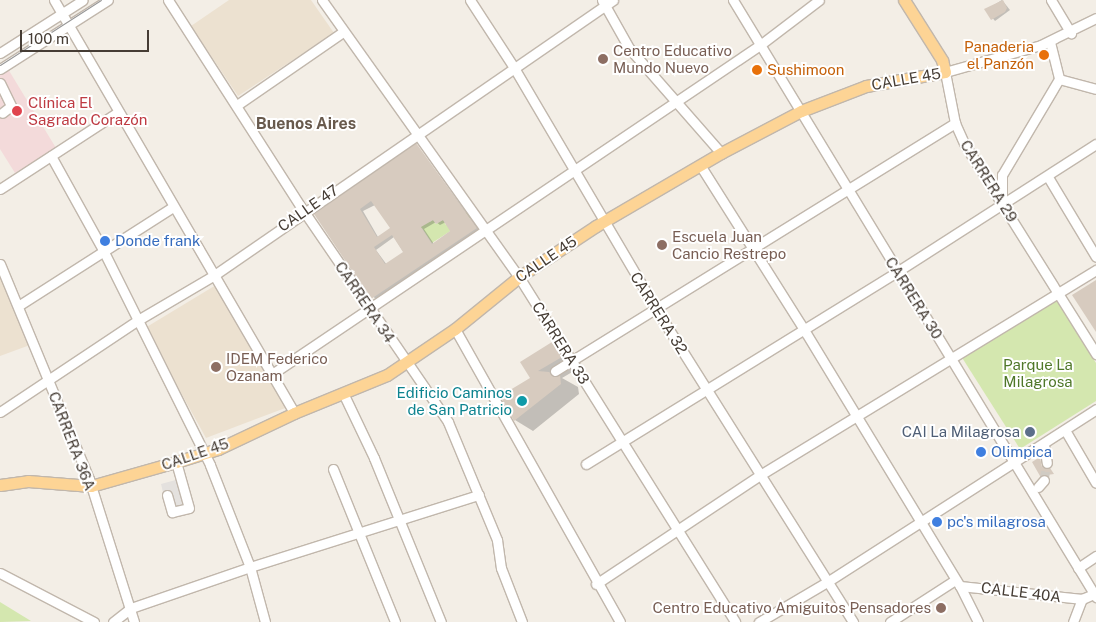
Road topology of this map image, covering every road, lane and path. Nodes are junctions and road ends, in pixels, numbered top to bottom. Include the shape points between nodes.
1 (54, 0) edge
2 (83, 0) edge
3 (108, 0) edge
4 (168, 0) edge
5 (470, 0) edge
6 (733, 0) edge
7 (904, 0) edge
8 (1051, 0) edge
9 (324, 1) edge
10 (815, 1) edge
11 (607, 2) edge
12 (62, 14) junction
13 (1096, 18) edge
14 (69, 25) junction
15 (343, 32) junction
16 (1071, 33) junction
17 (1050, 42) junction
18 (760, 44) junction
19 (0, 54) edge
20 (513, 66) junction
21 (0, 69) edge
22 (945, 72) junction
23 (1059, 79) junction
24 (1, 86) edge
25 (1096, 89) edge
26 (674, 100) junction
27 (237, 105) junction
28 (801, 111) junction
29 (118, 112) junction
30 (2, 113) dead end
31 (955, 123) junction
32 (417, 134) junction
33 (1096, 144) edge
34 (721, 153) junction
35 (51, 156) junction
36 (700, 165) junction
37 (572, 170) junction
38 (1048, 177) junction
39 (0, 189) edge
40 (847, 192) junction
41 (1002, 203) junction
42 (173, 207) junction
43 (303, 210) junction
44 (603, 222) junction
45 (485, 230) junction
46 (752, 249) junction
47 (103, 250) junction
48 (1096, 257) edge
49 (0, 264) edge
50 (1096, 270) edge
51 (898, 271) junction
52 (213, 276) junction
53 (519, 277) junction
54 (1057, 292) junction
55 (18, 306) junction
56 (370, 308) junction
57 (656, 309) junction
58 (138, 320) junction
59 (803, 328) junction
60 (455, 329) junction
61 (1096, 354) edge
62 (952, 357) junction
63 (572, 360) junction
64 (406, 363) junction
65 (555, 371) dead end
66 (272, 374) junction
67 (48, 380) junction
68 (706, 390) junction
69 (344, 395) junction
70 (1096, 409) edge
71 (0, 412) edge
72 (294, 413) junction
73 (856, 416) junction
74 (1064, 430) junction
75 (622, 441) junction
76 (1044, 445) junction
77 (205, 453) junction
78 (176, 462) junction
79 (1016, 462) junction
80 (1047, 463) tunnel mouth
81 (586, 464) dead end
82 (333, 468) dead end
83 (760, 475) junction
84 (1096, 483) edge
85 (0, 485) edge
86 (91, 486) junction
87 (167, 495) dead end
88 (480, 495) junction
89 (399, 522) junction
90 (921, 523) junction
91 (676, 532) junction
92 (362, 533) junction
93 (1096, 556) edge
94 (250, 566) junction
95 (1078, 568) junction
96 (0, 573) edge
97 (827, 582) junction
98 (958, 583) junction
99 (596, 584) junction
100 (1095, 596) edge
101 (1082, 599) junction
102 (131, 608) junction
103 (94, 622) edge
104 (113, 622) edge
105 (134, 622) edge
106 (266, 622) edge
107 (394, 622) edge
108 (441, 622) edge
109 (522, 622) edge
110 (620, 622) edge
111 (735, 622) edge
112 (759, 622) edge
113 (853, 622) edge
114 (890, 622) edge
115 (978, 622) edge
116 (1073, 622) edge

1 - 12 street
2 - 12 street
3 - 14 street
4 - 27 street, CARRERA 34
5 - 20 street, CARRERA 32
6 - 18 street, CARRERA 30
7 - 22 main road, CARRERA 29 via 942,60
8 - 16 street
9 - 15 street, CARRERA 33
10 - 18 street
11 - 20 street, CALLE 47
11 - 26 street via 629,48
12 - 14 street
12 - 19 street
13 - 16 street, CALLE 45
14 - 21 street
14 - 29 street
15 - 27 street
15 - 32 street, CARRERA 33
16 - 17 street, CALLE 45
17 - 22 street, CALLE 45
17 - 23 street
18 - 26 street
18 - 28 street, CARRERA 30
20 - 32 street, CALLE 47
20 - 37 street, CARRERA 32
22 - 28 main road, CALLE 45 via 866,86
22 - 31 street, CARRERA 29
23 - 25 street
23 - 41 street via 1002,175
24 - 30 street via 11,106
26 - 34 street
26 - 37 street
27 - 43 street, CARRERA 34
28 - 34 main road, CALLE 45
28 - 40 street, CARRERA 30
29 - 35 street
29 - 42 street
31 - 40 street
31 - 41 street, CARRERA 29 via 982,174
32 - 43 street, CALLE 47
32 - 45 street, CARRERA 33
33 - 38 street
34 - 36 main road, CALLE 45
35 - 39 street
35 - 47 street
36 - 44 main road, CALLE 45
36 - 46 street
37 - 44 street, CARRERA 32
37 - 45 street
38 - 41 street
38 - 48 street
40 - 46 street
40 - 51 street, CARRERA 30
41 - 51 street
41 - 54 street, CARRERA 29
42 - 47 street
42 - 52 street
43 - 52 street, CALLE 47
43 - 56 street, CARRERA 34
44 - 53 main road, CALLE 45
44 - 57 street, CARRERA 32
45 - 53 street, CARRERA 33
45 - 56 street
46 - 57 street
46 - 59 street
47 - 55 street
47 - 58 street
49 - 55 street, CARRERA 36A
50 - 54 street
51 - 59 street
51 - 62 street, CARRERA 30
52 - 58 street, CALLE 47
52 - 66 street
53 - 60 main road, CALLE 45
53 - 63 street, CARRERA 33
54 - 61 street, CARRERA 29
54 - 62 street
55 - 67 street, CARRERA 36A
56 - 64 street, CARRERA 34
56 - 66 street
57 - 63 street
57 - 68 street, CARRERA 32
58 - 67 street, CALLE 47
58 - 77 street
59 - 68 street
59 - 73 street
60 - 64 main road, CALLE 45
60 - 99 street via 533,463
62 - 73 street
62 - 79 street, CARRERA 30
63 - 65 street
63 - 75 street, CARRERA 33
64 - 69 main road, CALLE 45
64 - 88 street, CARRERA 34 via 448,422
66 - 72 street
67 - 71 street, CALLE 47
67 - 86 street, CARRERA 36A
68 - 75 street
68 - 83 street, CARRERA 32
69 - 72 main road, CALLE 45
69 - 89 street
70 - 74 street
72 - 77 main road, CALLE 45
73 - 83 street
73 - 90 street
74 - 76 street
74 - 84 street
75 - 81 street
75 - 91 street, CARRERA 33
76 - 79 street
76 - 80 street
77 - 78 main road, CALLE 45
77 - 94 street
78 - 86 main road, CALLE 45
78 - 87 street via 189,508 172,512
79 - 90 street
79 - 95 street, CARRERA 30
82 - 92 street
83 - 91 street
83 - 97 street, CARRERA 32
85 - 86 main road, CALLE 45 via 28,481
86 - 102 street, CARRERA 36A
88 - 89 street
88 - 109 street, CARRERA 34
89 - 92 street
89 - 108 street
90 - 97 street
90 - 98 street
91 - 99 street
91 - 111 street, CARRERA 33
92 - 94 street
92 - 107 street
93 - 95 street
94 - 102 street
94 - 106 street
95 - 100 street, CARRERA 30
96 - 103 street
97 - 112 street
97 - 113 street, CARRERA 32
98 - 101 street, CALLE 40A
98 - 114 street
98 - 115 street
99 - 110 street
100 - 101 street
101 - 116 street
102 - 104 street
102 - 105 street, CARRERA 36A

